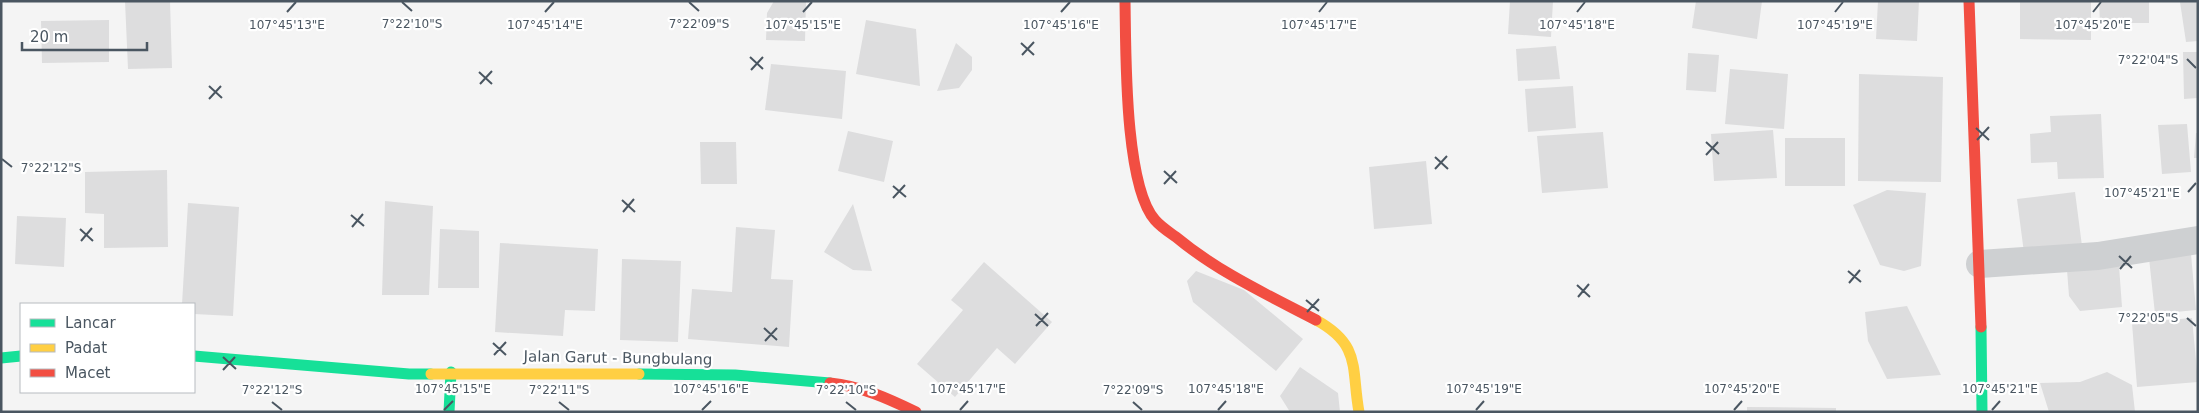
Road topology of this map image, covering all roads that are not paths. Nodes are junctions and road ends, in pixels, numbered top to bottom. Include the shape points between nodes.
1 (1125, 1) edge
2 (1969, 1) edge
3 (2198, 240) edge
4 (1980, 264) junction
5 (20, 356) edge
6 (195, 356) edge
7 (1, 358) edge
8 (450, 372) junction
9 (449, 412) edge
10 (916, 412) edge
11 (1359, 412) edge
12 (1982, 412) edge

1 - 11 street via 1127,103 1144,202 1155,220 1220,270 1332,329 1351,354
2 - 4 street
3 - 4 street via 2098,256
4 - 12 street
5 - 7 street
6 - 8 street, Jalan Garut - Bungbulang via 409,374
8 - 9 street
8 - 10 street, Jalan Garut - Bungbulang via 735,375 799,380 847,386 887,398

